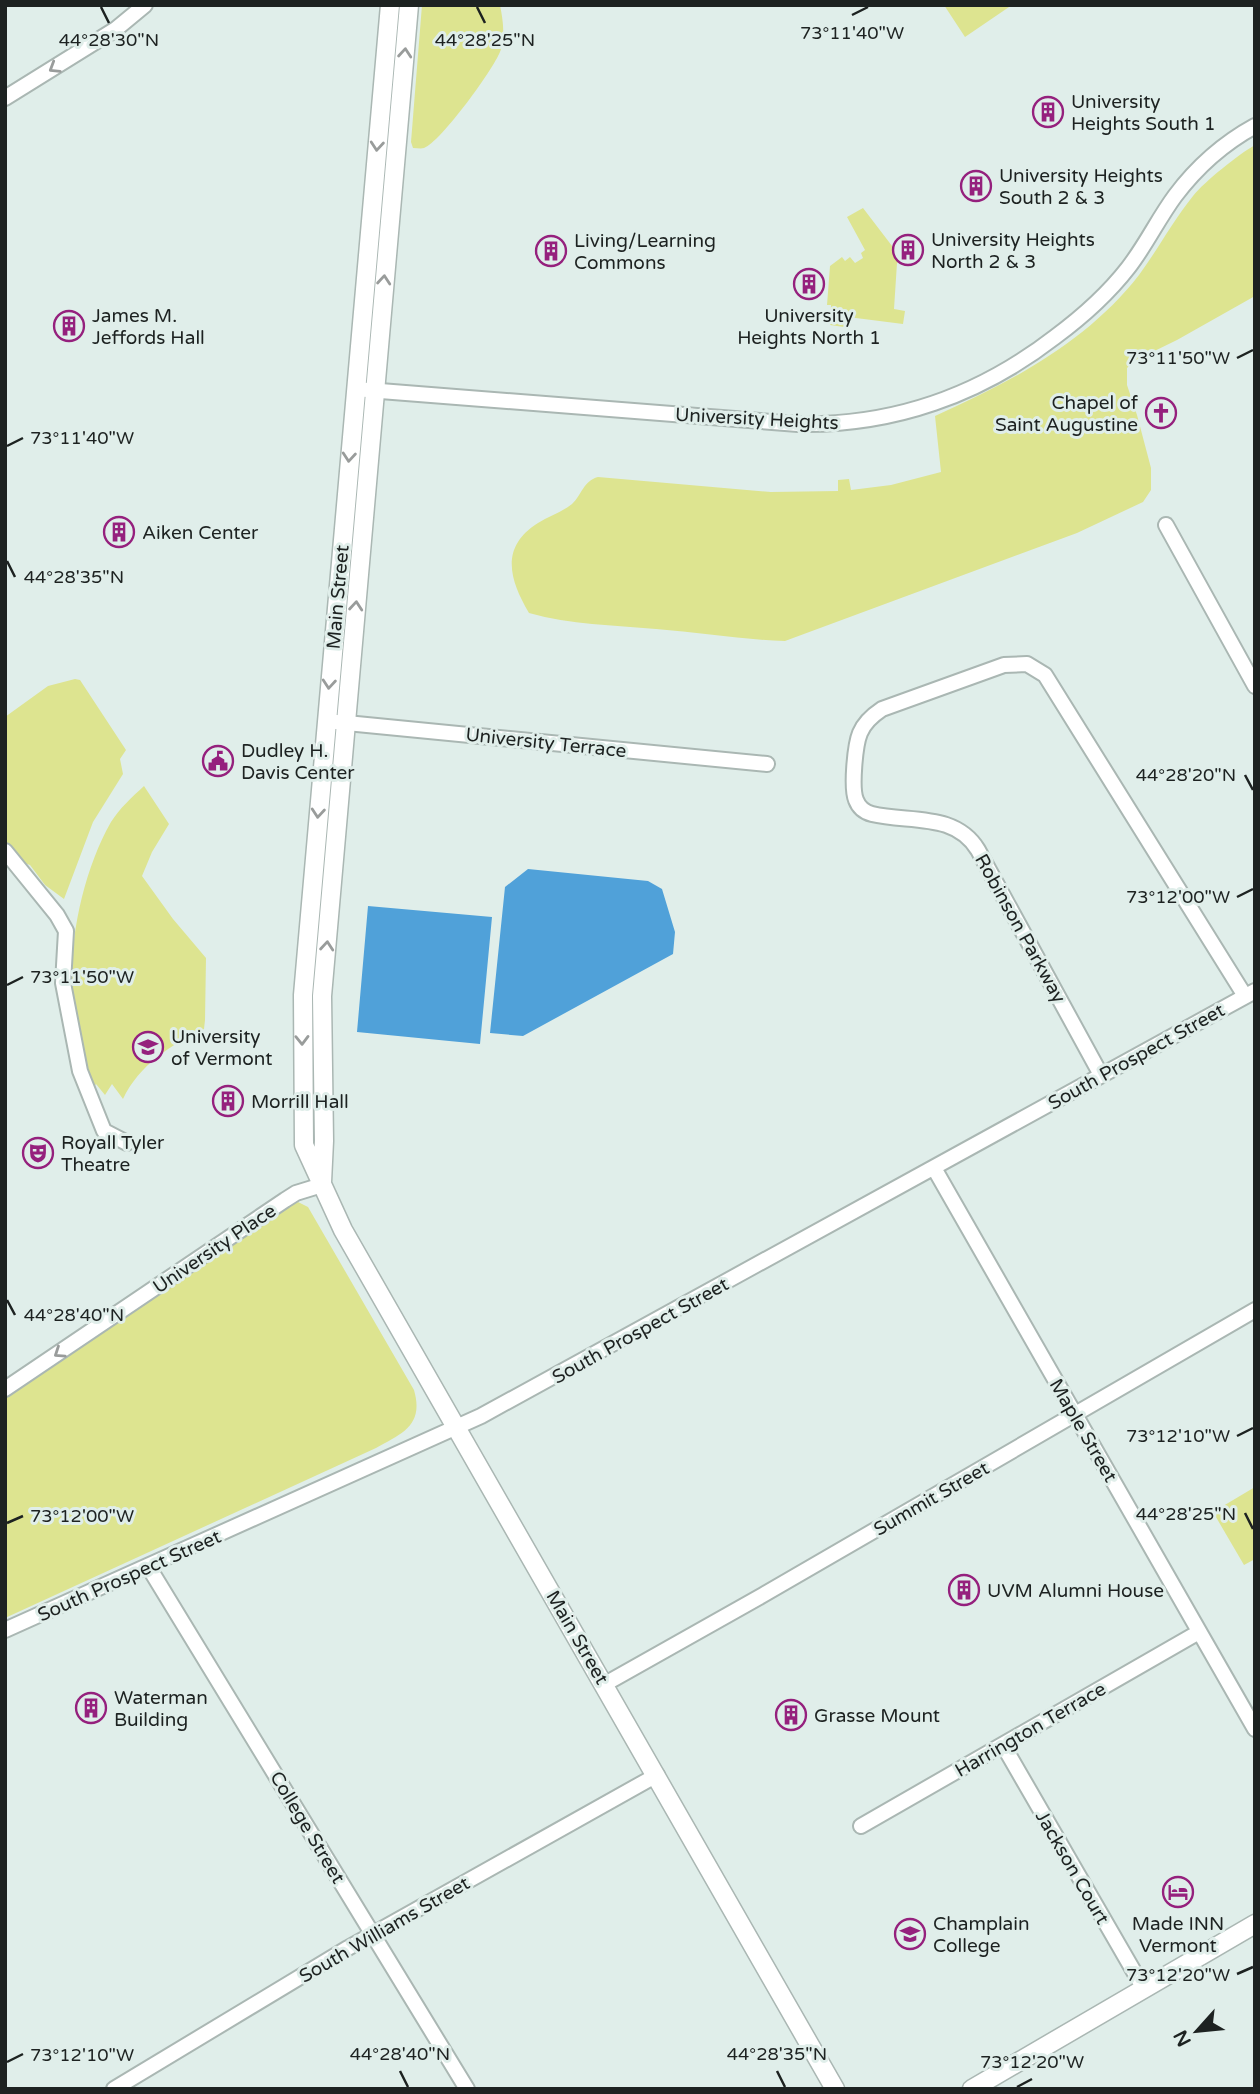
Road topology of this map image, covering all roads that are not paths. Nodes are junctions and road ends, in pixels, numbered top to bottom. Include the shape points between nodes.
1 (145, 5) edge
2 (390, 5) edge
3 (409, 5) edge
4 (5, 98) edge
5 (1255, 126) edge
6 (355, 389) junction
7 (375, 391) junction
8 (1166, 525) dead end
9 (1255, 686) edge
10 (326, 721) junction
11 (346, 723) junction
12 (767, 764) dead end
13 (5, 851) edge
14 (1250, 993) edge
15 (1101, 1075) junction
16 (127, 1143) dead end
17 (934, 1168) junction
18 (322, 1185) junction
19 (1255, 1310) edge
20 (5, 1389) edge
21 (1075, 1415) junction
22 (458, 1428) junction
23 (148, 1566) junction
24 (5, 1630) edge
25 (1199, 1632) junction
26 (605, 1684) junction
27 (1255, 1729) edge
28 (1003, 1745) junction
29 (657, 1775) junction
30 (860, 1826) dead end
31 (1255, 1924) edge
32 (373, 1934) junction
33 (1144, 1989) junction
34 (114, 2089) edge
35 (467, 2089) edge
36 (835, 2089) edge
37 (972, 2089) edge

1 -> 4 street via 116,29
2 -> 6 main road, Main Street
7 -> 3 main road, Main Street
5 - 7 street, University Heights via 1189,179 1128,268 1078,321 988,381 919,410 842,423 798,424
6 - 7 street, University Heights
6 -> 10 main road, Main Street
11 -> 7 main road, Main Street
8 - 9 street
10 - 11 street, University Terrace
10 -> 18 main road, Main Street via 302,1029 304,1145
11 - 12 street, University Terrace
18 -> 11 main road, Main Street via 322,996
13 - 16 street via 66,931 64,983 80,1071 104,1131
14 - 15 street, South Prospect Street
14 - 15 street, Robinson Parkway via 1045,675 1027,664 1004,664 883,709 868,720 858,741 857,802 872,814 947,824 969,836
15 - 17 street, South Prospect Street
17 - 21 street, Maple Street
17 - 22 street, South Prospect Street
18 -> 20 street, University Place via 285,1200
18 - 22 main road, Main Street via 343,1230
19 - 21 street, Summit Street
21 - 25 street, Maple Street
21 - 26 street, Summit Street
22 - 23 street, South Prospect Street
22 - 26 main road, Main Street
23 - 24 street, South Prospect Street
23 - 32 street, College Street
25 - 27 street, Maple Street
25 - 28 street, Harrington Terrace
26 - 29 main road, Main Street
28 - 30 street, Harrington Terrace
28 - 33 street, Jackson Court
29 - 32 street, South Williams Street
29 - 36 main road, Main Street
31 - 33 main road
32 - 34 street, South Williams Street
32 - 35 street, College Street
33 - 37 main road

